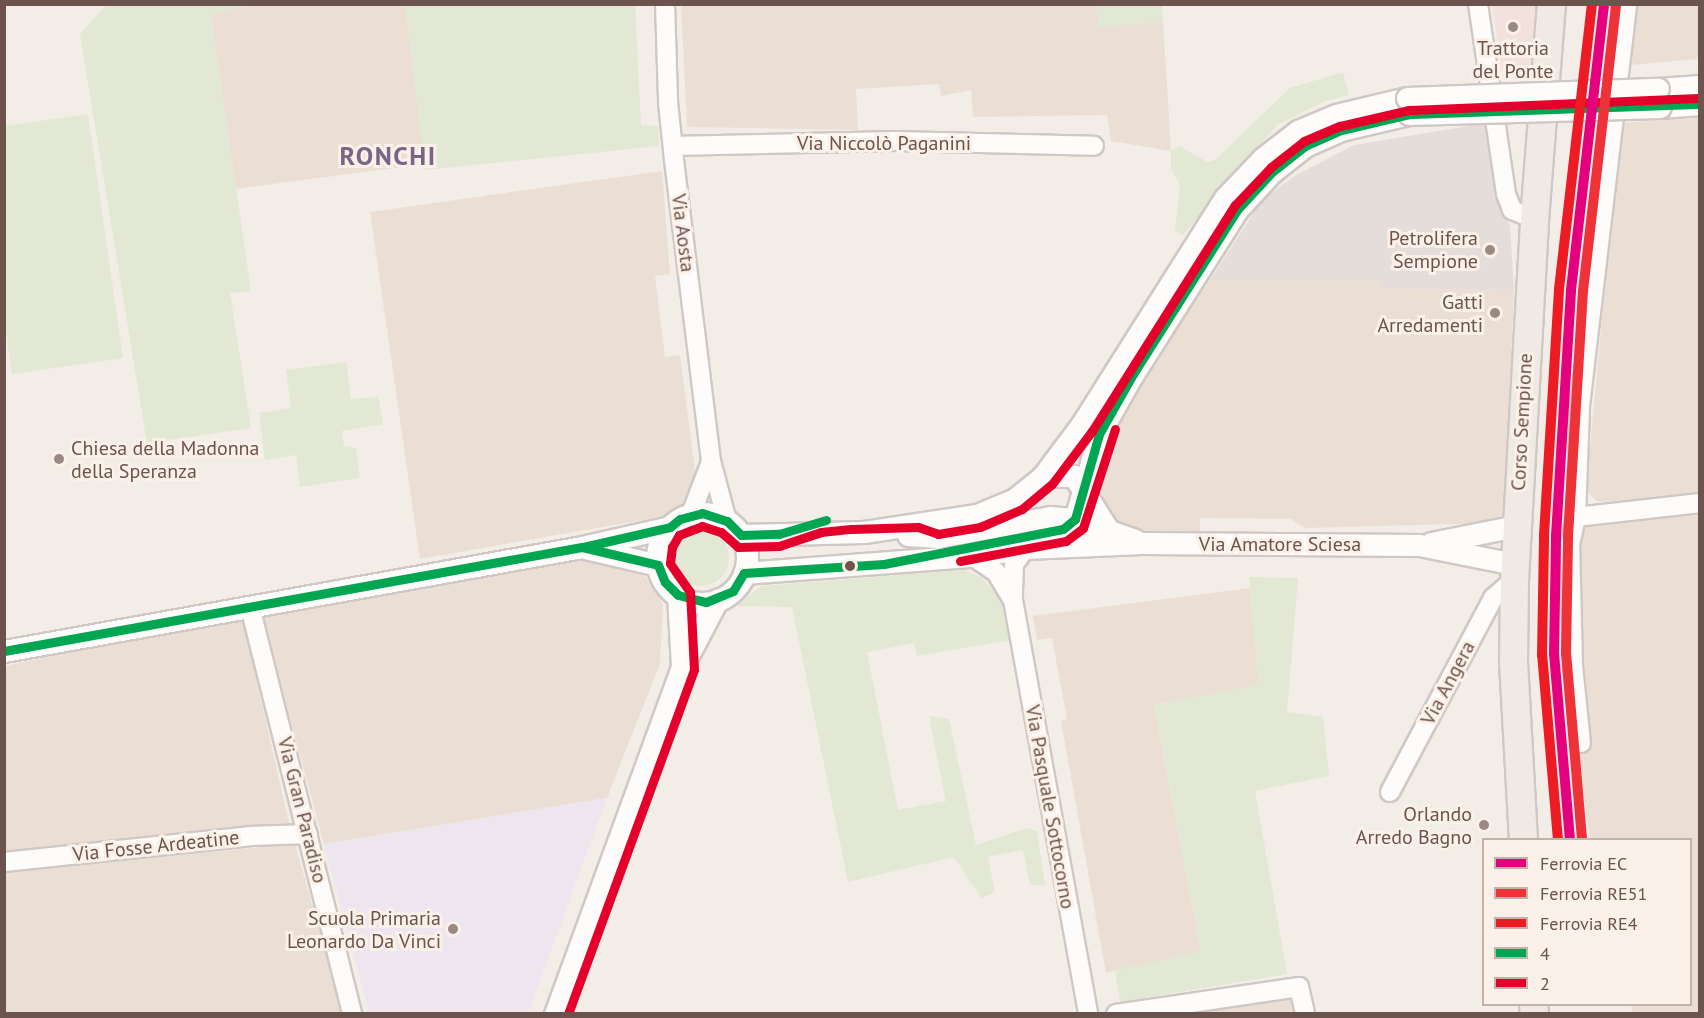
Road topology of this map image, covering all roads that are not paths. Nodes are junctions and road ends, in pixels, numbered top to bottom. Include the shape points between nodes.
1 (665, 4) edge
2 (1478, 4) edge
3 (1551, 4) edge
4 (1627, 4) edge
5 (1700, 86) edge
6 (1659, 98) junction
7 (1700, 104) edge
8 (1408, 106) junction
9 (673, 146) junction
10 (1095, 146) dead end
11 (1534, 219) junction
12 (711, 461) junction
13 (1043, 476) junction
14 (1083, 487) junction
15 (1700, 503) edge
16 (691, 514) junction
17 (1576, 517) junction
18 (1075, 519) junction
19 (1516, 526) junction
20 (670, 527) junction
21 (734, 528) junction
22 (1107, 528) junction
23 (864, 532) junction
24 (1141, 543) junction
25 (1419, 545) junction
26 (582, 547) junction
27 (1026, 548) junction
28 (972, 556) junction
29 (884, 564) junction
30 (658, 565) junction
31 (1514, 572) junction
32 (744, 573) junction
33 (678, 595) junction
34 (717, 600) junction
35 (1013, 600) junction
36 (250, 607) junction
37 (4, 651) edge
38 (682, 667) junction
39 (1581, 743) dead end
40 (1390, 792) dead end
41 (308, 834) junction
42 (1523, 838) edge
43 (4, 862) edge
44 (352, 1014) edge
45 (555, 1014) edge
46 (1088, 1014) edge
47 (1116, 1014) edge
48 (1305, 1014) edge

1 - 9 street, Via Aosta
2 - 11 street via 1506,194 1512,210
3 - 11 main road, Corso Sempione
4 - 17 street via 1581,396
5 - 6 street, Via Amatore Sciesa
6 - 7 street, Via Amatore Sciesa
6 - 8 street, Via Amatore Sciesa, bridge
8 - 13 street, Via Amatore Sciesa via 1336,115 1298,131 1248,174 1225,198 1082,424
8 - 14 street, Via Amatore Sciesa via 1305,146 1272,172 1237,210 1105,424
9 - 10 street, Via Niccolò Paganini via 896,141
9 - 12 street, Via Aosta
11 - 19 main road, Corso Sempione
12 - 16 street, Via Aosta
12 - 21 street, Via Aosta
13 - 14 street via 1074,476
13 - 23 street, Via Amatore Sciesa via 1015,499 977,515
14 - 18 street, Via Amatore Sciesa
14 - 22 street
15 - 17 street
16 - 20 street
16 - 21 street via 713,514
17 - 39 street via 1570,545 1573,665
18 - 22 street, Via Amatore Sciesa
18 - 23 street, Via Amatore Sciesa via 1050,517 938,537
18 - 29 street, Via Amatore Sciesa via 1063,529
19 - 25 street, Via Amatore Sciesa
19 - 31 main road, Corso Sempione
20 - 26 street
20 - 30 street via 660,543
21 - 23 street, Via Amatore Sciesa
21 - 32 street via 747,553
22 - 24 street, Via Amatore Sciesa
24 - 25 street, Via Amatore Sciesa
24 - 27 street, Via Amatore Sciesa
25 - 31 street, Via Amatore Sciesa
26 - 30 street
26 - 36 street
27 - 28 street, Via Amatore Sciesa
27 - 35 street, Via Pasquale Sottocorno via 1014,564
28 - 29 street, Via Amatore Sciesa
28 - 35 street, Via Pasquale Sottocorno via 996,572
29 - 32 street, Via Amatore Sciesa
30 - 33 street via 665,582
31 - 40 street, Via Angera via 1493,598
31 - 42 main road, Corso Sempione via 1513,662
32 - 34 street via 733,591
33 - 34 street via 694,602
33 - 38 street
34 - 38 street
35 - 46 street, Via Pasquale Sottocorno
36 - 37 street
36 - 41 street, Via Gran Paradiso
38 - 45 street
41 - 43 street, Via Fosse Ardeatine via 250,836
41 - 44 street, Via Gran Paradiso
47 - 48 street via 1299,987

